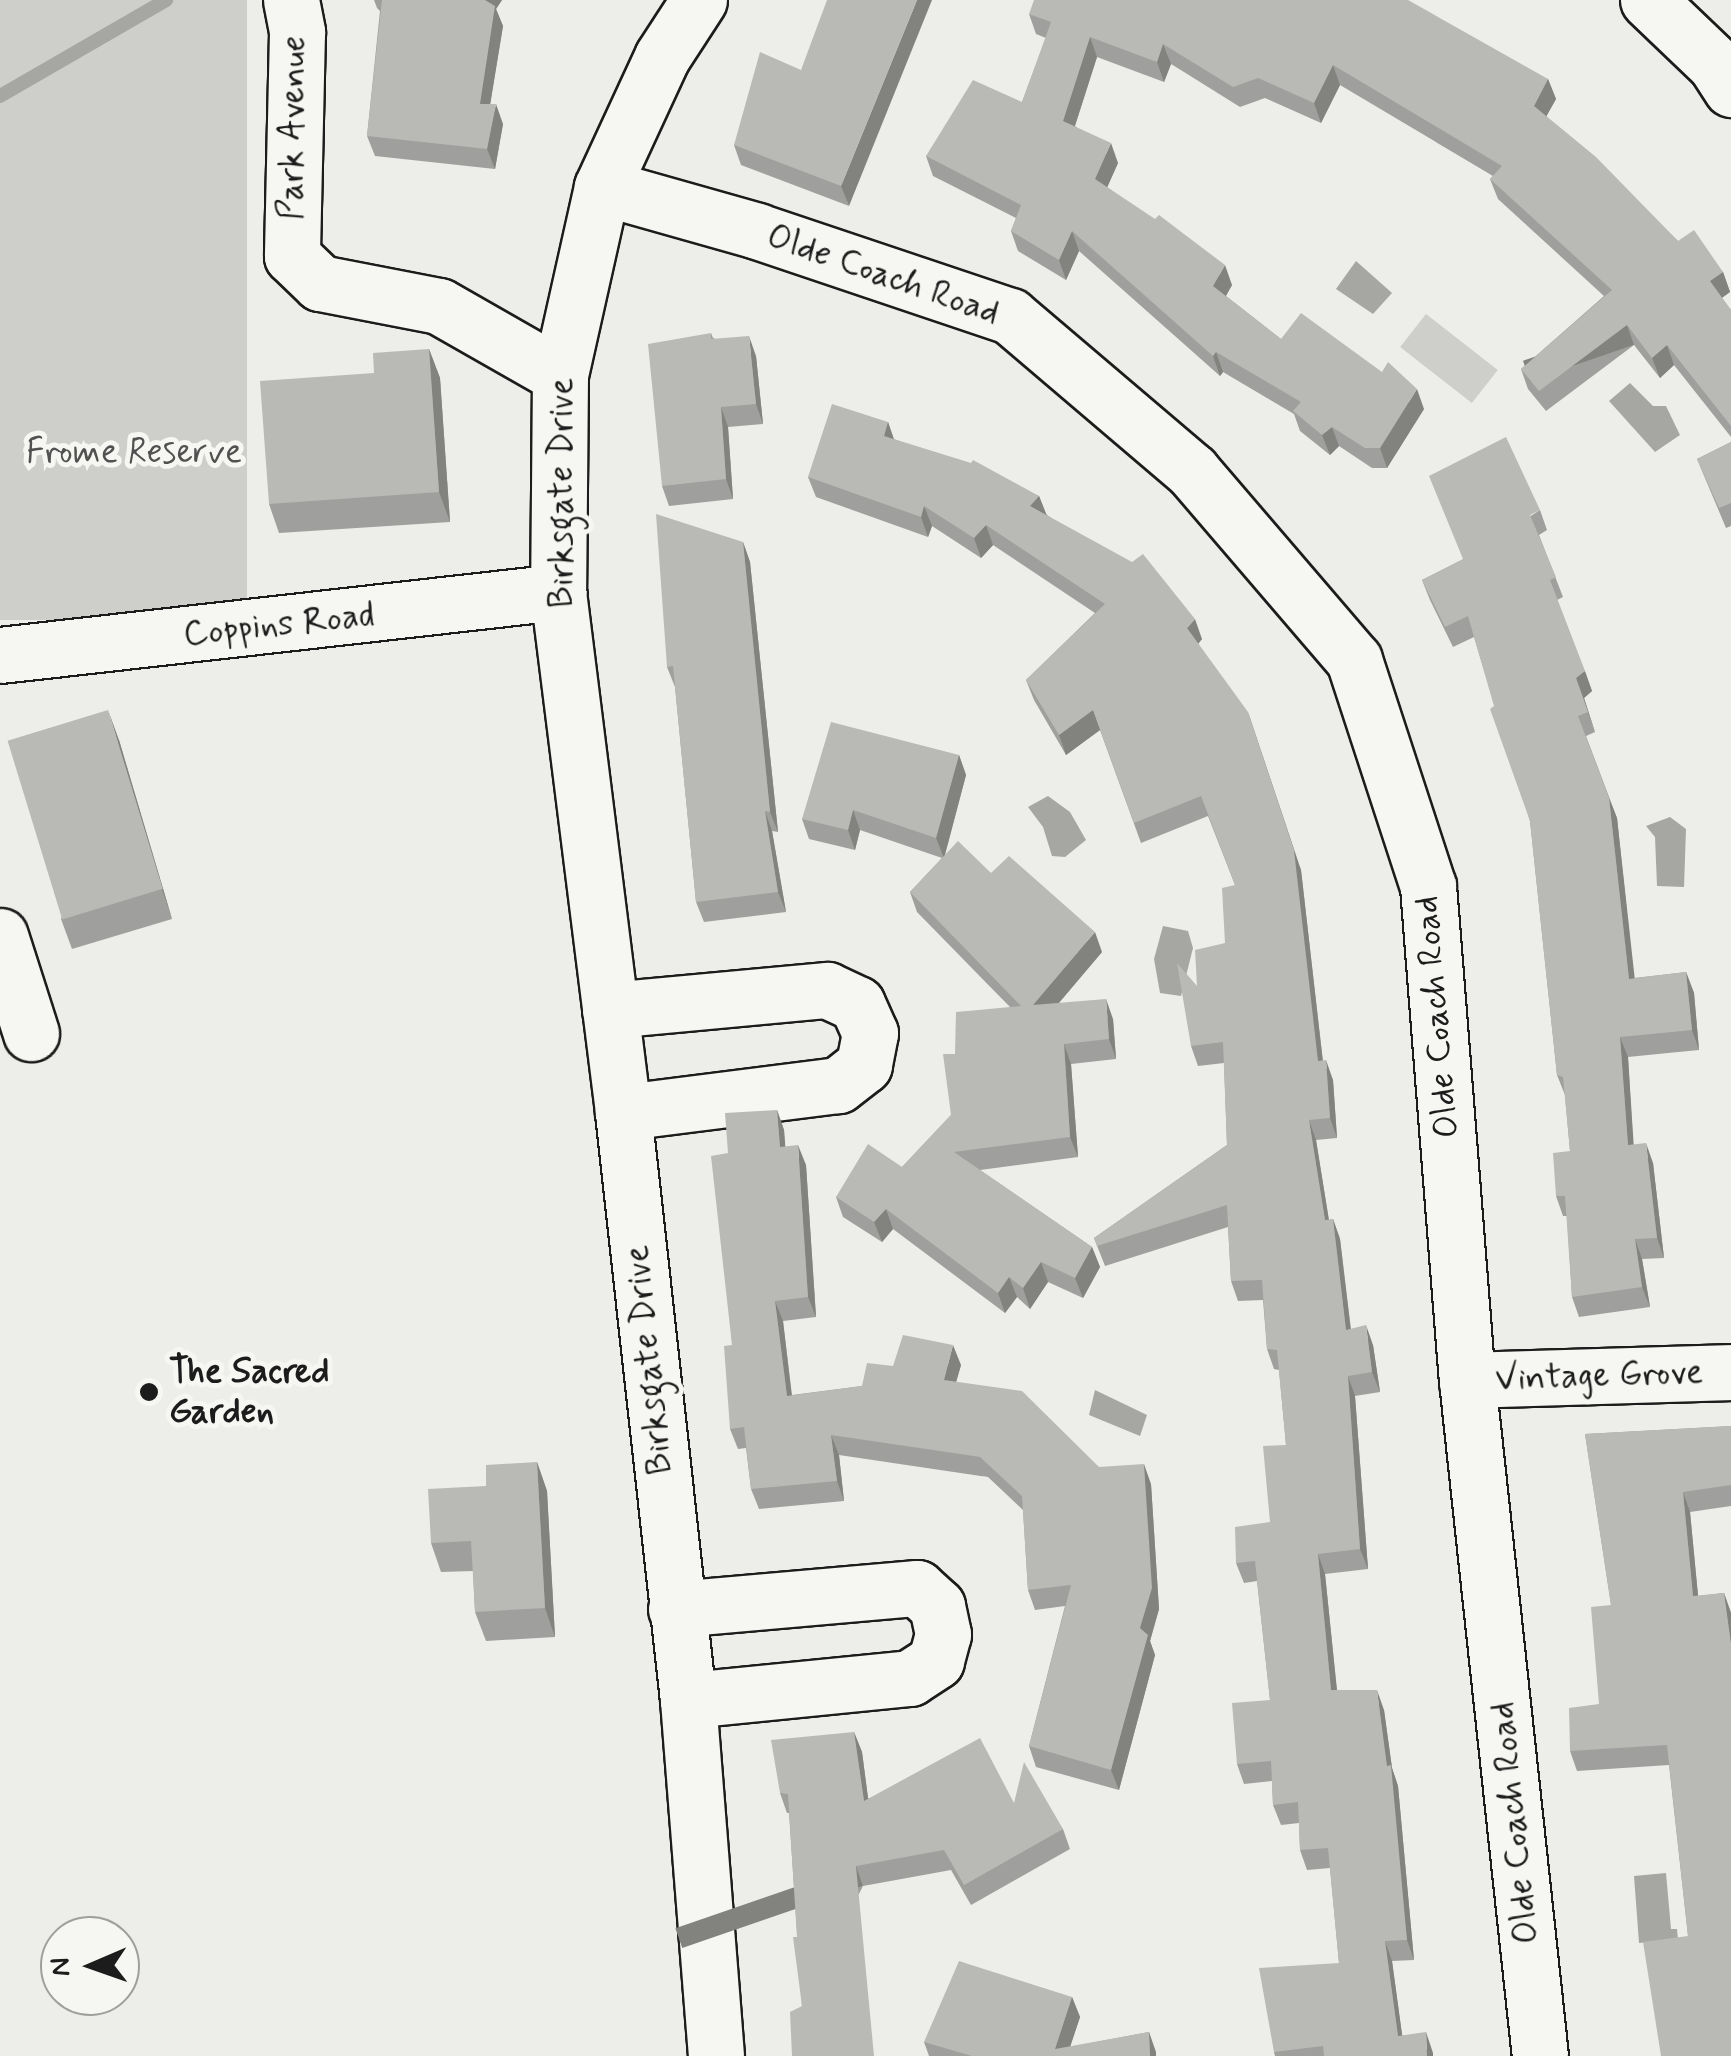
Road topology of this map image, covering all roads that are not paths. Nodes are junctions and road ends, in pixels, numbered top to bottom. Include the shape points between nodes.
1 (291, 0) edge
2 (699, 0) edge
3 (1648, 0) edge
4 (1731, 89) edge
5 (602, 187) junction
6 (560, 374) junction
7 (558, 592) junction
8 (0, 655) edge
9 (0, 936) edge
10 (610, 1010) junction
11 (32, 1033) dead end
12 (623, 1112) junction
13 (1731, 1372) edge
14 (1467, 1380) junction
15 (676, 1609) junction
16 (688, 1700) junction
17 (716, 2056) edge
18 (1540, 2056) edge

1 - 6 street, Park Avenue via 297,32 292,256 320,283 439,306
2 - 5 street, Birksgate Drive via 662,58
3 - 4 street via 1715,64
5 - 6 street, Birksgate Drive
5 - 14 street, Olde Coach Road via 758,231 1010,316 1192,471 1354,660 1428,886
6 - 7 street, Birksgate Drive
7 - 8 street, Coppins Road
7 - 10 street, Birksgate Drive
9 - 11 street
10 - 12 street, Birksgate Drive
10 - 12 street via 827,990 857,1004 870,1033 864,1065 838,1085
12 - 15 street, Birksgate Drive
13 - 14 street, Vintage Grove
14 - 18 street, Olde Coach Road
15 - 16 street, Birksgate Drive
15 - 16 street via 916,1588 937,1606 942,1634 936,1661 910,1678
16 - 17 street, Birksgate Drive

